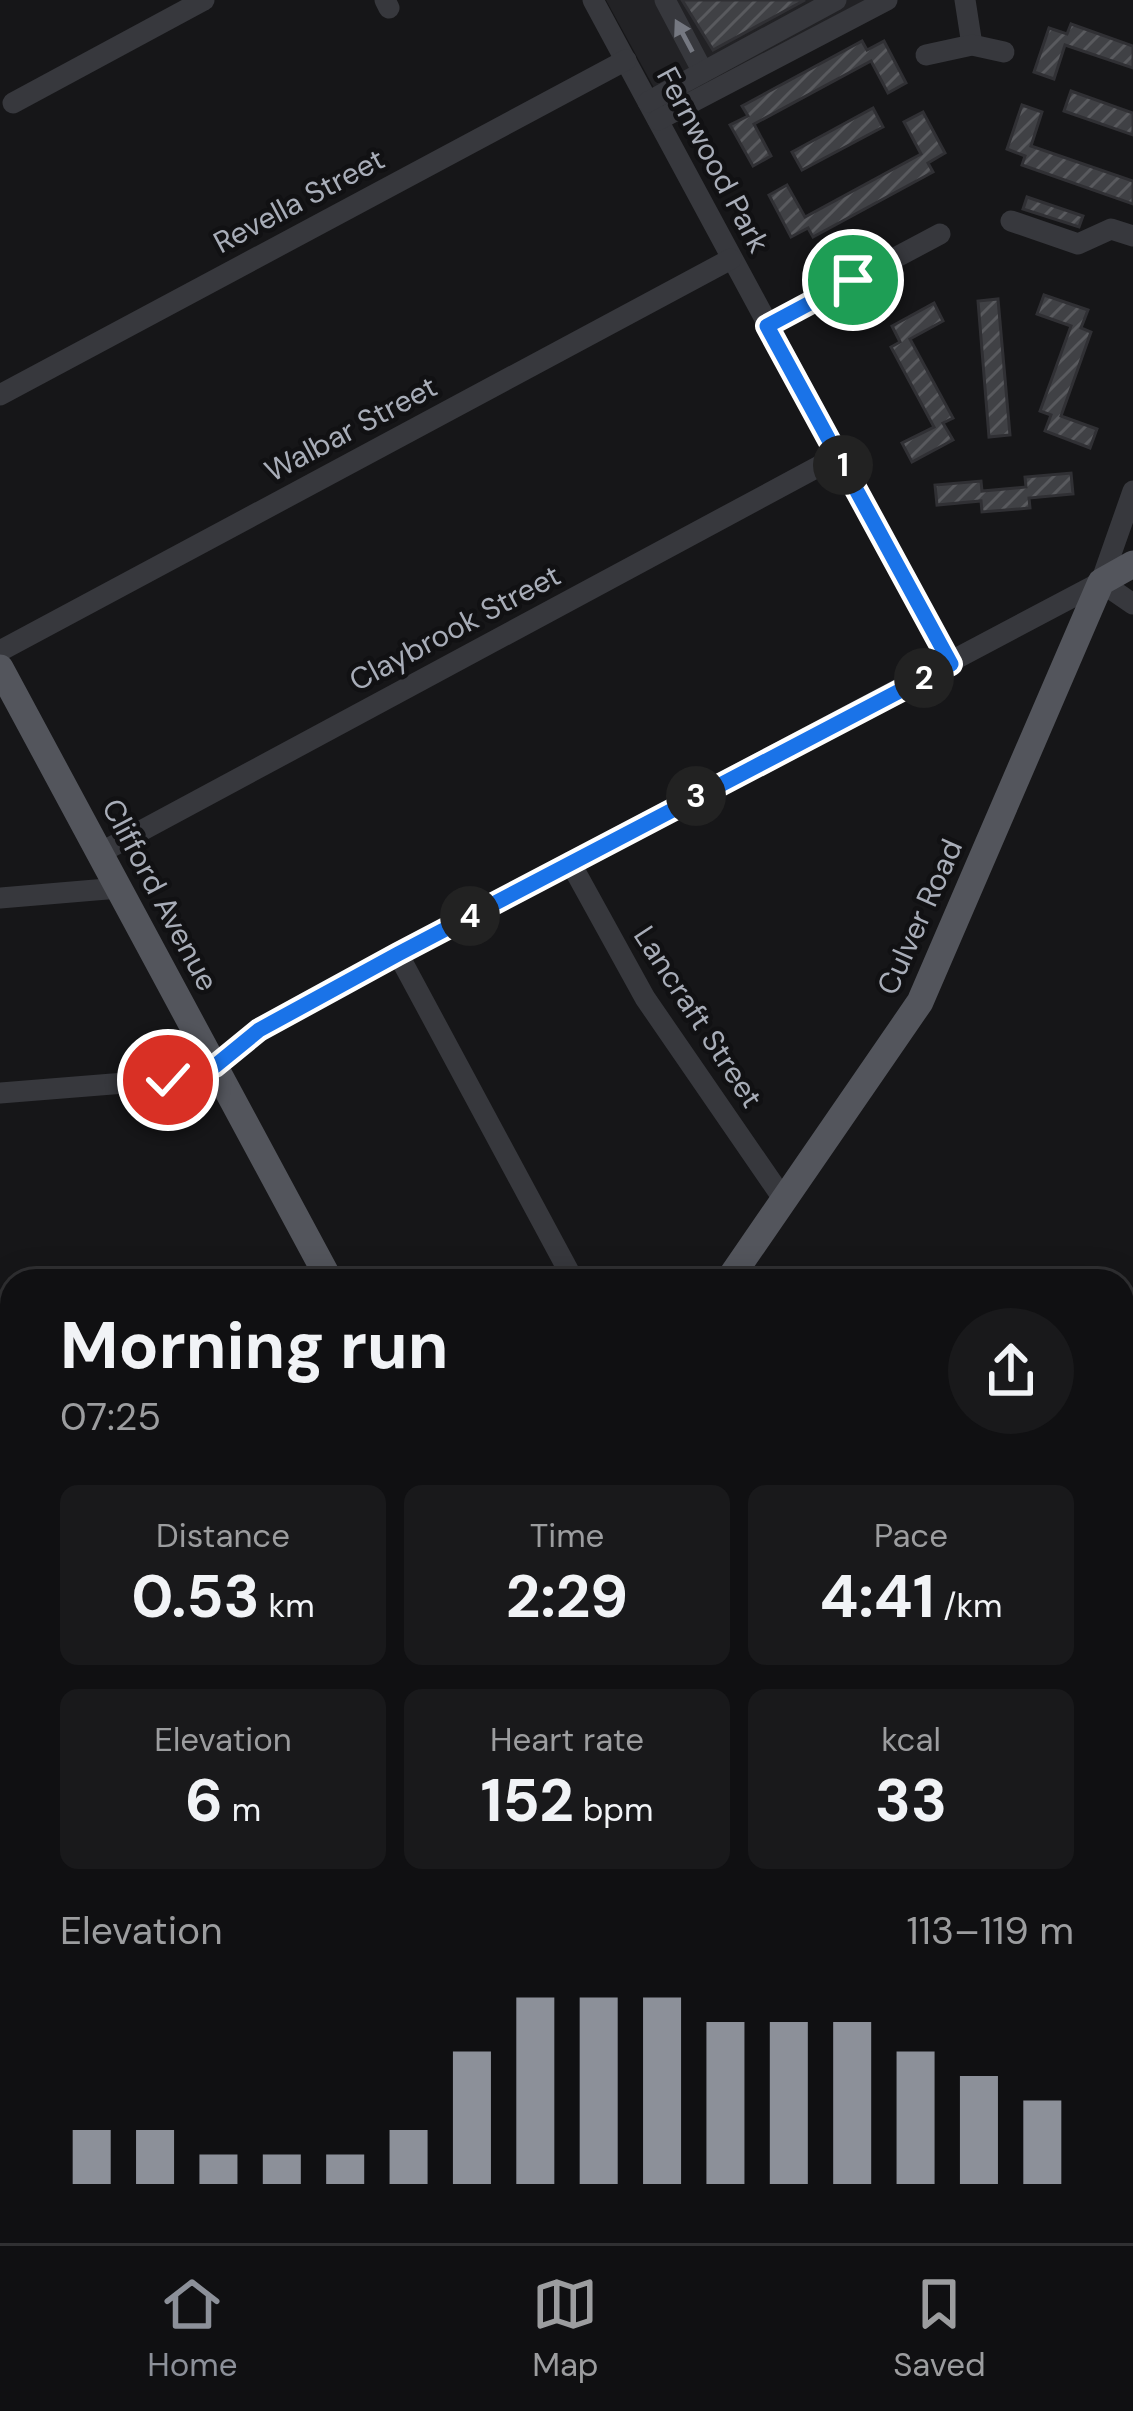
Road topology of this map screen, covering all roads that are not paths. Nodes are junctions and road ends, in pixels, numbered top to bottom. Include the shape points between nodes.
1 (204, 0) edge
2 (593, 0) edge
3 (665, 0) edge
4 (836, 0) edge
5 (887, 0) edge
6 (965, 0) edge
7 (972, 45) junction
8 (1004, 52) dead end
9 (926, 55) dead end
10 (626, 60) junction
11 (703, 72) junction
12 (13, 103) dead end
13 (653, 111) junction
14 (1011, 221) dead end
15 (940, 234) dead end
16 (1133, 236) edge
17 (731, 259) junction
18 (767, 326) junction
19 (0, 395) edge
20 (838, 456) junction
21 (1133, 491) edge
22 (1133, 564) edge
23 (1101, 582) junction
24 (1133, 604) edge
25 (0, 651) edge
26 (951, 664) junction
27 (0, 668) edge
28 (9, 701) edge
29 (100, 853) junction
30 (570, 862) junction
31 (119, 888) junction
32 (0, 898) edge
33 (398, 954) junction
34 (215, 1066) junction
35 (0, 1093) edge
36 (784, 1200) junction
37 (324, 1269) edge
38 (568, 1269) edge
39 (736, 1269) edge

1 - 12 street
2 - 10 street, Fernwood Park
11 -> 3 street
4 - 11 street
5 - 13 street
6 - 7 street
7 - 8 street
7 - 9 street
10 - 13 street, Fernwood Park
10 - 19 street, Revella Street
11 - 13 street
13 - 17 street, Fernwood Park
14 - 16 street via 1078,244 1111,229
15 - 18 street
17 - 18 street, Fernwood Park
17 - 25 street, Walbar Street
18 - 20 street, Fernwood Park
20 - 26 street, Fernwood Park
20 - 29 street, Claybrook Street
21 - 23 street
22 - 23 main road
23 - 24 street
23 - 26 street
23 - 36 main road, Culver Road via 920,1002
26 - 30 street
27 - 28 main road, Clifford Avenue
28 - 29 main road, Clifford Avenue
29 - 31 main road, Clifford Avenue
30 - 33 street
30 - 36 street, Lancraft Street via 645,998
31 - 32 street
31 - 34 main road, Clifford Avenue
33 - 34 street via 259,1030
33 - 38 street
34 - 35 street via 187,1078
34 - 37 main road, Clifford Avenue
36 - 39 main road, Culver Road

